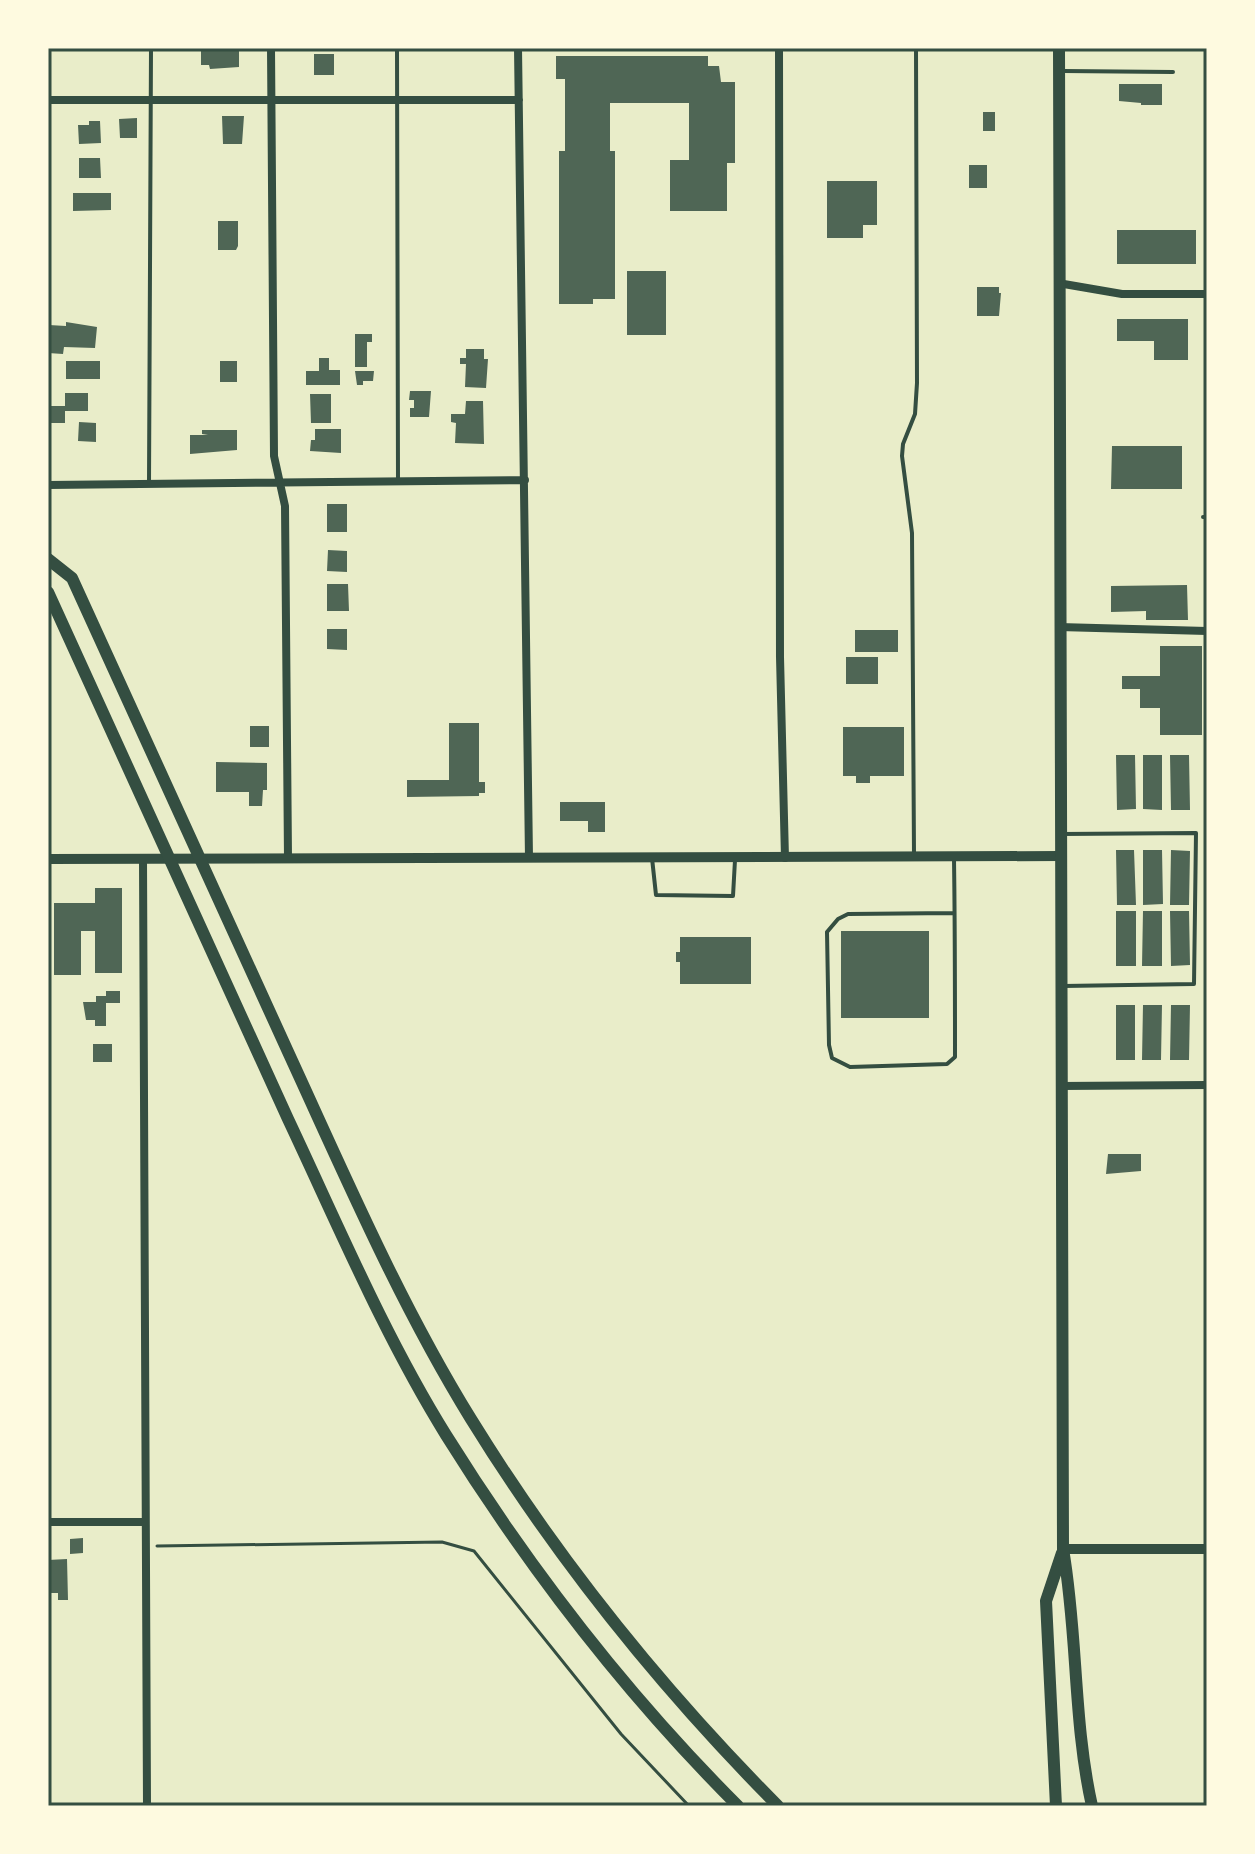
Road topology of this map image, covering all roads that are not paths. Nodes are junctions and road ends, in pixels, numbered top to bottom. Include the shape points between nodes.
1 (151, 48) edge
2 (271, 48) edge
3 (397, 48) edge
4 (518, 48) edge
5 (779, 48) edge
6 (916, 48) edge
7 (1059, 48) edge
8 (1059, 71) junction
9 (1173, 72) dead end
10 (151, 99) junction
11 (271, 99) junction
12 (48, 100) edge
13 (397, 100) junction
14 (519, 100) junction
15 (1058, 283) junction
16 (1207, 294) edge
17 (398, 480) junction
18 (525, 480) junction
19 (280, 481) junction
20 (149, 484) junction
21 (48, 485) edge
22 (48, 559) edge
23 (48, 592) edge
24 (1059, 627) junction
25 (1207, 631) edge
26 (1060, 834) junction
27 (1060, 856) junction
28 (914, 857) junction
29 (953, 857) junction
30 (288, 858) junction
31 (529, 858) junction
32 (652, 858) junction
33 (736, 858) junction
34 (785, 858) junction
35 (48, 859) edge
36 (143, 859) junction
37 (170, 859) junction
38 (201, 859) junction
39 (954, 913) junction
40 (1061, 986) junction
41 (1207, 1085) edge
42 (1060, 1086) junction
43 (48, 1522) edge
44 (145, 1522) junction
45 (1063, 1549) junction
46 (1207, 1549) edge
47 (147, 1806) edge
48 (738, 1806) edge
49 (778, 1806) edge
50 (1056, 1806) edge
51 (1092, 1806) edge

1 - 10 lane
2 - 11 street
3 - 13 lane
4 - 14 street
5 - 34 street
6 - 28 lane via 917,383 915,414 902,456 912,533
7 - 8 main road
8 - 9 lane
8 - 15 main road
10 - 11 street
10 - 12 street
10 - 20 lane
11 - 13 street
11 - 19 street via 274,456
13 - 14 street
13 - 17 lane
14 - 18 street
15 - 16 street via 1122,294
15 - 24 main road
17 - 18 street
17 - 19 street
18 - 31 street
19 - 20 street
19 - 30 street via 285,506
20 - 21 street
22 - 38 main road via 72,578
23 - 37 main road
24 - 25 street
24 - 26 main road
26 - 27 main road
26 - 40 lane via 1196,833 1194,984
27 - 29 street
27 - 40 main road
28 - 29 street
28 - 34 street
29 - 39 lane
30 - 31 street
30 - 38 street
31 - 32 street
32 - 33 street
32 - 33 lane via 656,895 733,896
33 - 34 street
35 - 36 street
36 - 37 street
36 - 44 street
37 - 38 street
37 - 48 main road via 355,1263 445,1433 512,1534 606,1659
38 - 49 main road via 389,1269 470,1418 617,1628 717,1745
39 - 39 lane via 953,1061 850,1067 832,1058 830,927 848,914
40 - 42 main road
41 - 42 street
42 - 45 main road
43 - 44 street
44 - 47 street
45 - 46 street
45 - 50 main road via 1046,1601
45 - 51 main road via 1072,1599 1079,1732

